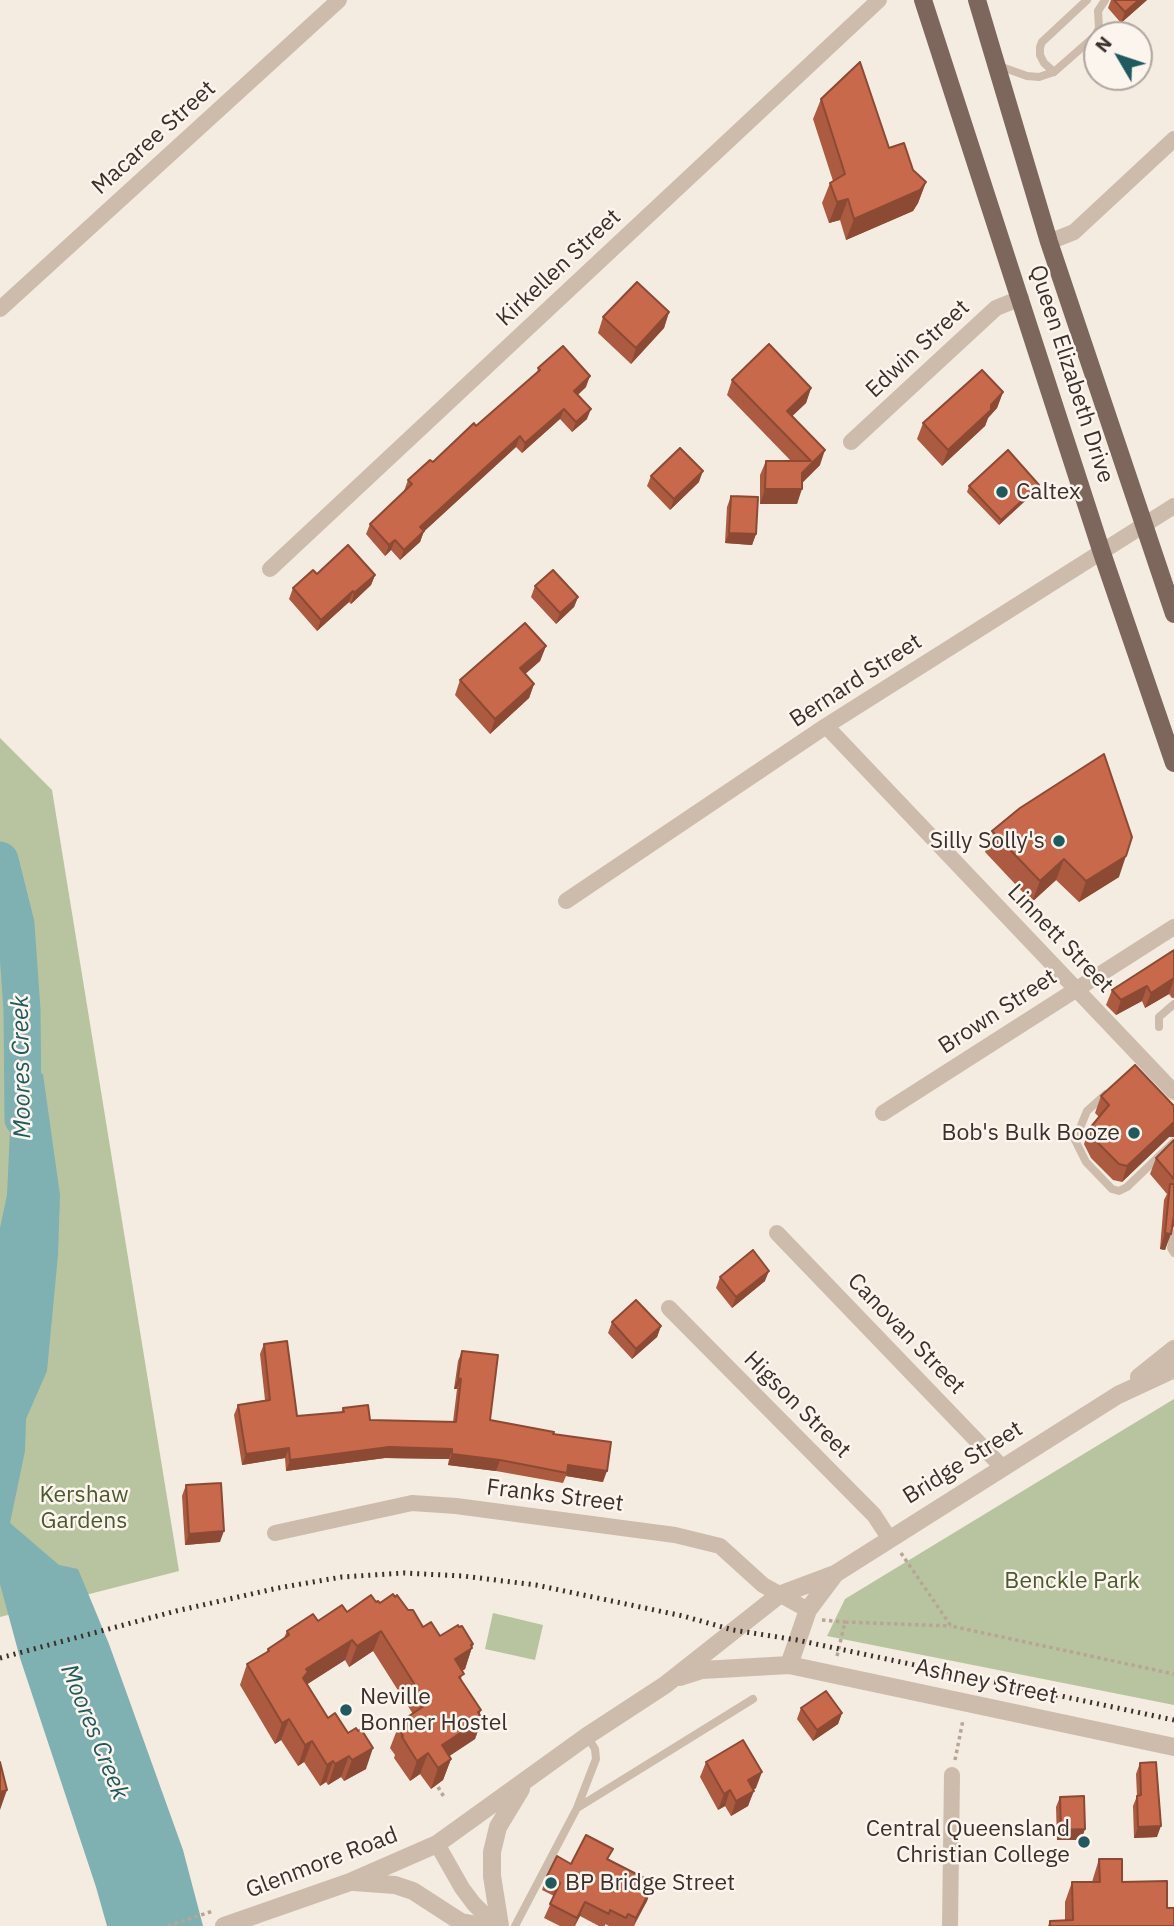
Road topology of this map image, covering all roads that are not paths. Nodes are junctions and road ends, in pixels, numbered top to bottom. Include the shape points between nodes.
1 (338, 0) edge
2 (879, 0) edge
3 (923, 0) edge
4 (976, 0) edge
5 (1087, 0) edge
6 (1105, 0) edge
7 (996, 65) junction
8 (1054, 72) junction
9 (1174, 139) edge
10 (1049, 242) junction
11 (1021, 298) junction
12 (0, 309) edge
13 (851, 442) dead end
14 (1174, 506) edge
15 (1145, 524) junction
16 (1102, 553) junction
17 (270, 569) dead end
18 (1174, 614) edge
19 (826, 726) junction
20 (1174, 763) edge
21 (566, 901) dead end
22 (1174, 927) edge
23 (1076, 989) junction
24 (1174, 1004) edge
25 (1159, 1027) dead end
26 (1115, 1085) edge
27 (1174, 1092) edge
28 (883, 1113) dead end
29 (1174, 1142) edge
30 (777, 1233) dead end
31 (1174, 1233) edge
32 (1174, 1253) edge
33 (669, 1308) dead end
34 (1174, 1349) edge
35 (1174, 1369) edge
36 (1118, 1395) junction
37 (1002, 1467) junction
38 (275, 1533) dead end
39 (889, 1538) junction
40 (835, 1574) junction
41 (779, 1595) junction
42 (808, 1610) junction
43 (789, 1665) junction
44 (665, 1685) junction
45 (753, 1699) dead end
46 (587, 1736) junction
47 (1174, 1747) edge
48 (952, 1775) road end
49 (524, 1783) junction
50 (577, 1808) junction
51 (437, 1844) junction
52 (350, 1882) junction
53 (224, 1926) edge
54 (482, 1926) edge
55 (498, 1926) edge
56 (515, 1926) edge
57 (950, 1926) edge

1 - 12 street, Macaree Street
2 - 17 street, Kirkellen Street
3 - 11 main road, Queen Elizabeth Drive
4 - 7 main road, Queen Elizabeth Drive
5 - 8 lane via 1042,42 1040,55
6 - 8 lane via 1098,11 1095,36
7 - 8 lane via 1027,76
7 - 10 main road, Queen Elizabeth Drive
9 - 10 street via 1074,232
10 - 15 main road, Queen Elizabeth Drive
11 - 13 street, Edwin Street via 996,308
11 - 16 main road, Queen Elizabeth Drive
14 - 15 street, Bernard Street
15 - 16 street, Bernard Street
15 - 18 main road, Queen Elizabeth Drive
16 - 19 street, Bernard Street
16 - 20 main road, Queen Elizabeth Drive
19 - 21 street, Bernard Street
19 - 23 street, Linnett Street
22 - 23 street, Brown Street
23 - 27 street, Linnett Street via 1139,1063
23 - 28 street, Brown Street
24 - 25 lane via 1159,1017
26 - 29 lane via 1087,1111 1075,1140 1086,1162 1112,1189 1127,1187
30 - 37 street, Canovan Street
31 - 32 lane
33 - 39 street, Higson Street via 874,1515
34 - 36 street, Bridge Street
35 - 36 street, Bridge Street
36 - 37 street, Bridge Street
37 - 39 street, Bridge Street
38 - 41 street, Franks Street via 412,1503 456,1506 702,1540 720,1546
39 - 40 street, Bridge Street
40 - 41 street, Bridge Street
40 - 42 street, Bridge Street
41 - 42 street, Franks Street
41 - 44 street, Bridge Street
42 - 43 street, Bridge Street
43 - 44 street, Bridge Street via 702,1670
43 - 47 street, Ashney Street
44 - 46 street, Bridge Street
45 - 50 lane
46 - 49 street, Bridge Street
46 - 50 lane via 596,1759
48 - 57 street
49 - 51 street, Bridge Street
49 - 55 street via 498,1827 492,1852
50 - 56 lane
51 - 52 street, Glenmore Road
51 - 55 street via 474,1905
52 - 53 street, Glenmore Road
52 - 54 street via 405,1888 461,1922

